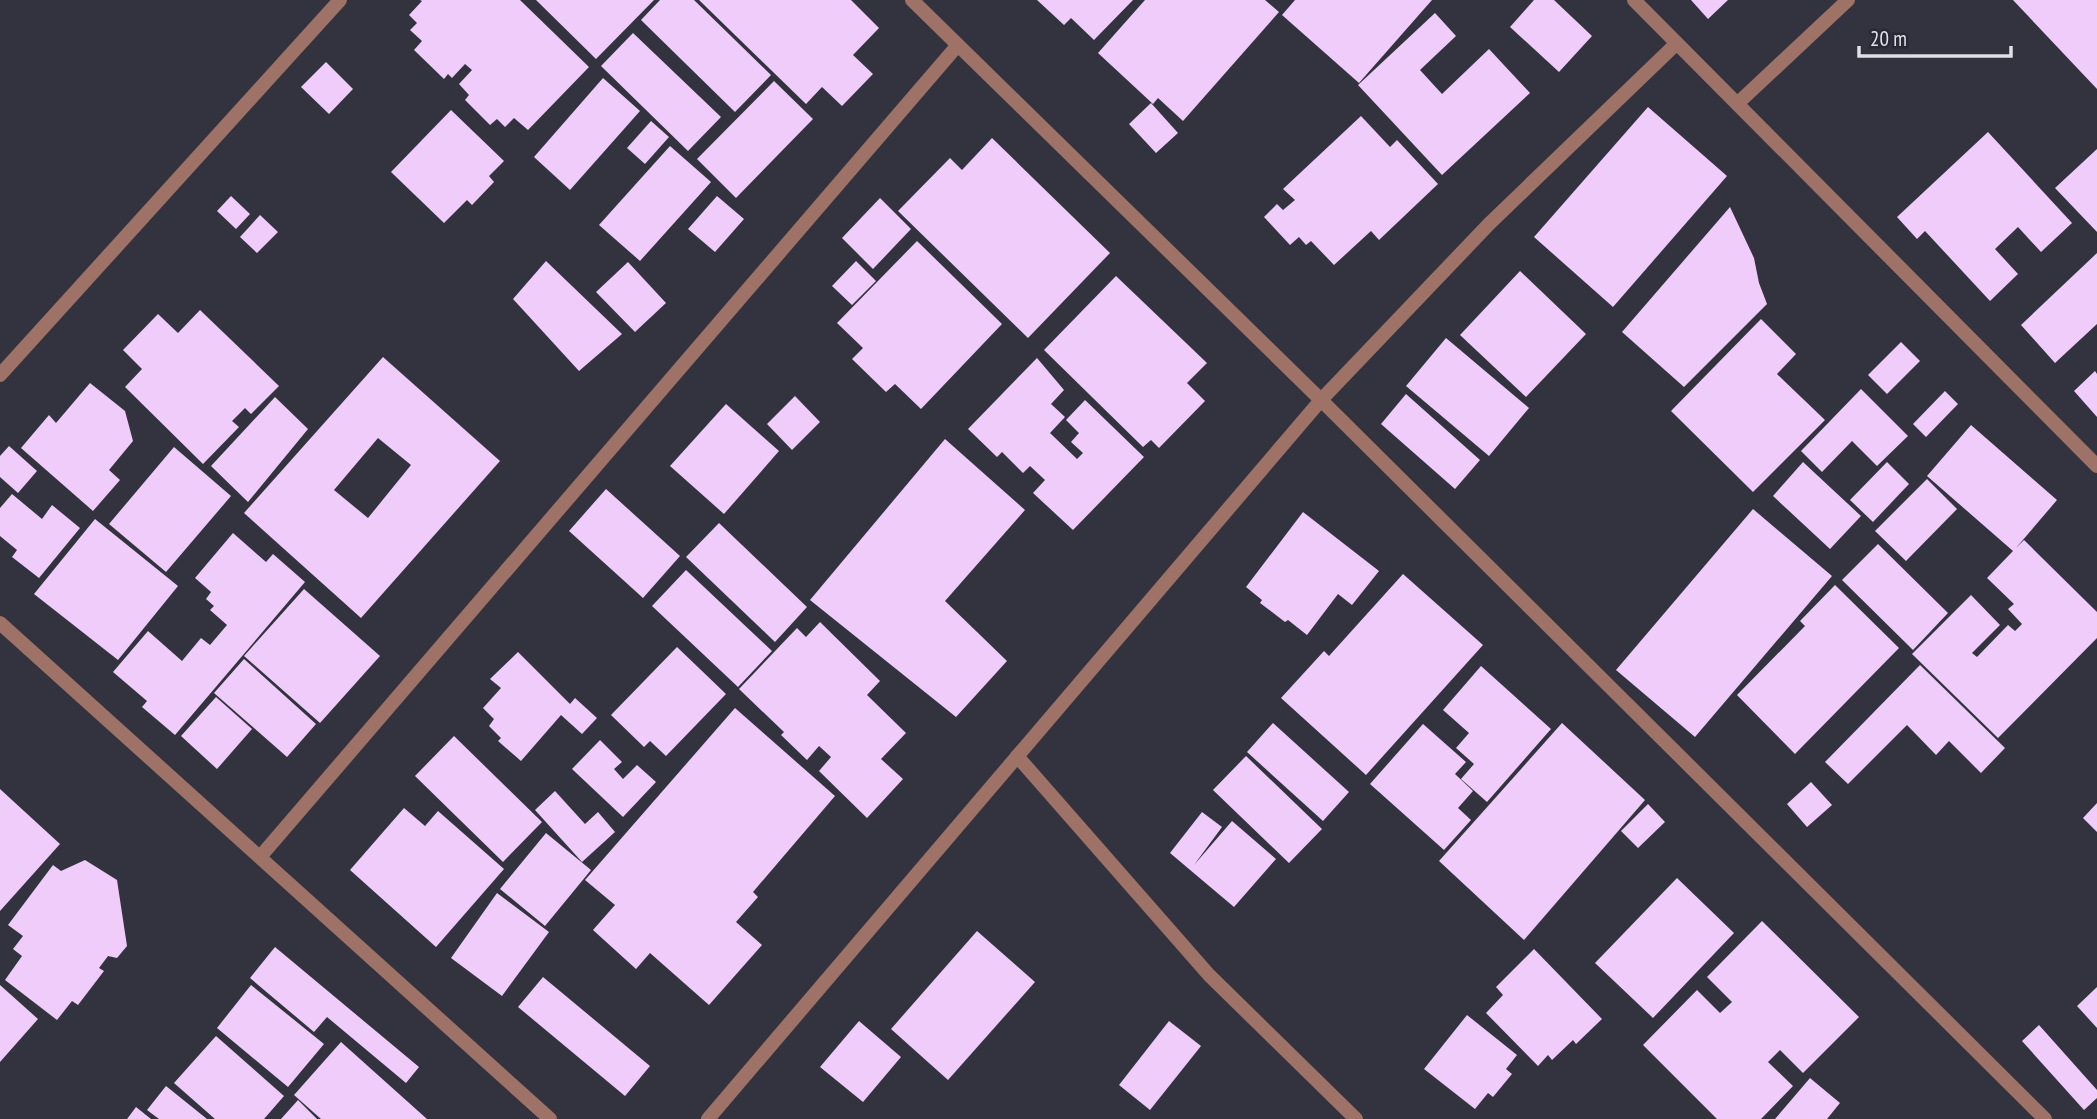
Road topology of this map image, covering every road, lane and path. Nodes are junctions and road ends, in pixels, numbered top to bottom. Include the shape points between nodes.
1 (340, 0) edge
2 (912, 0) edge
3 (1634, 0) edge
4 (1848, 0) edge
5 (1677, 43) junction
6 (957, 46) junction
7 (1737, 104) junction
8 (0, 375) edge
9 (1321, 400) junction
10 (2097, 467) edge
11 (0, 623) edge
12 (1017, 756) junction
13 (260, 857) junction
14 (550, 1119) edge
15 (708, 1119) edge
16 (1356, 1119) edge
17 (2045, 1119) edge

1 - 8 street
2 - 6 street
3 - 5 street
4 - 7 street
5 - 7 street
5 - 9 street via 1489,223
6 - 9 street
6 - 13 street
7 - 10 street
9 - 12 street
9 - 17 street
11 - 13 street
12 - 15 street
12 - 16 street via 1209,975
13 - 14 street

